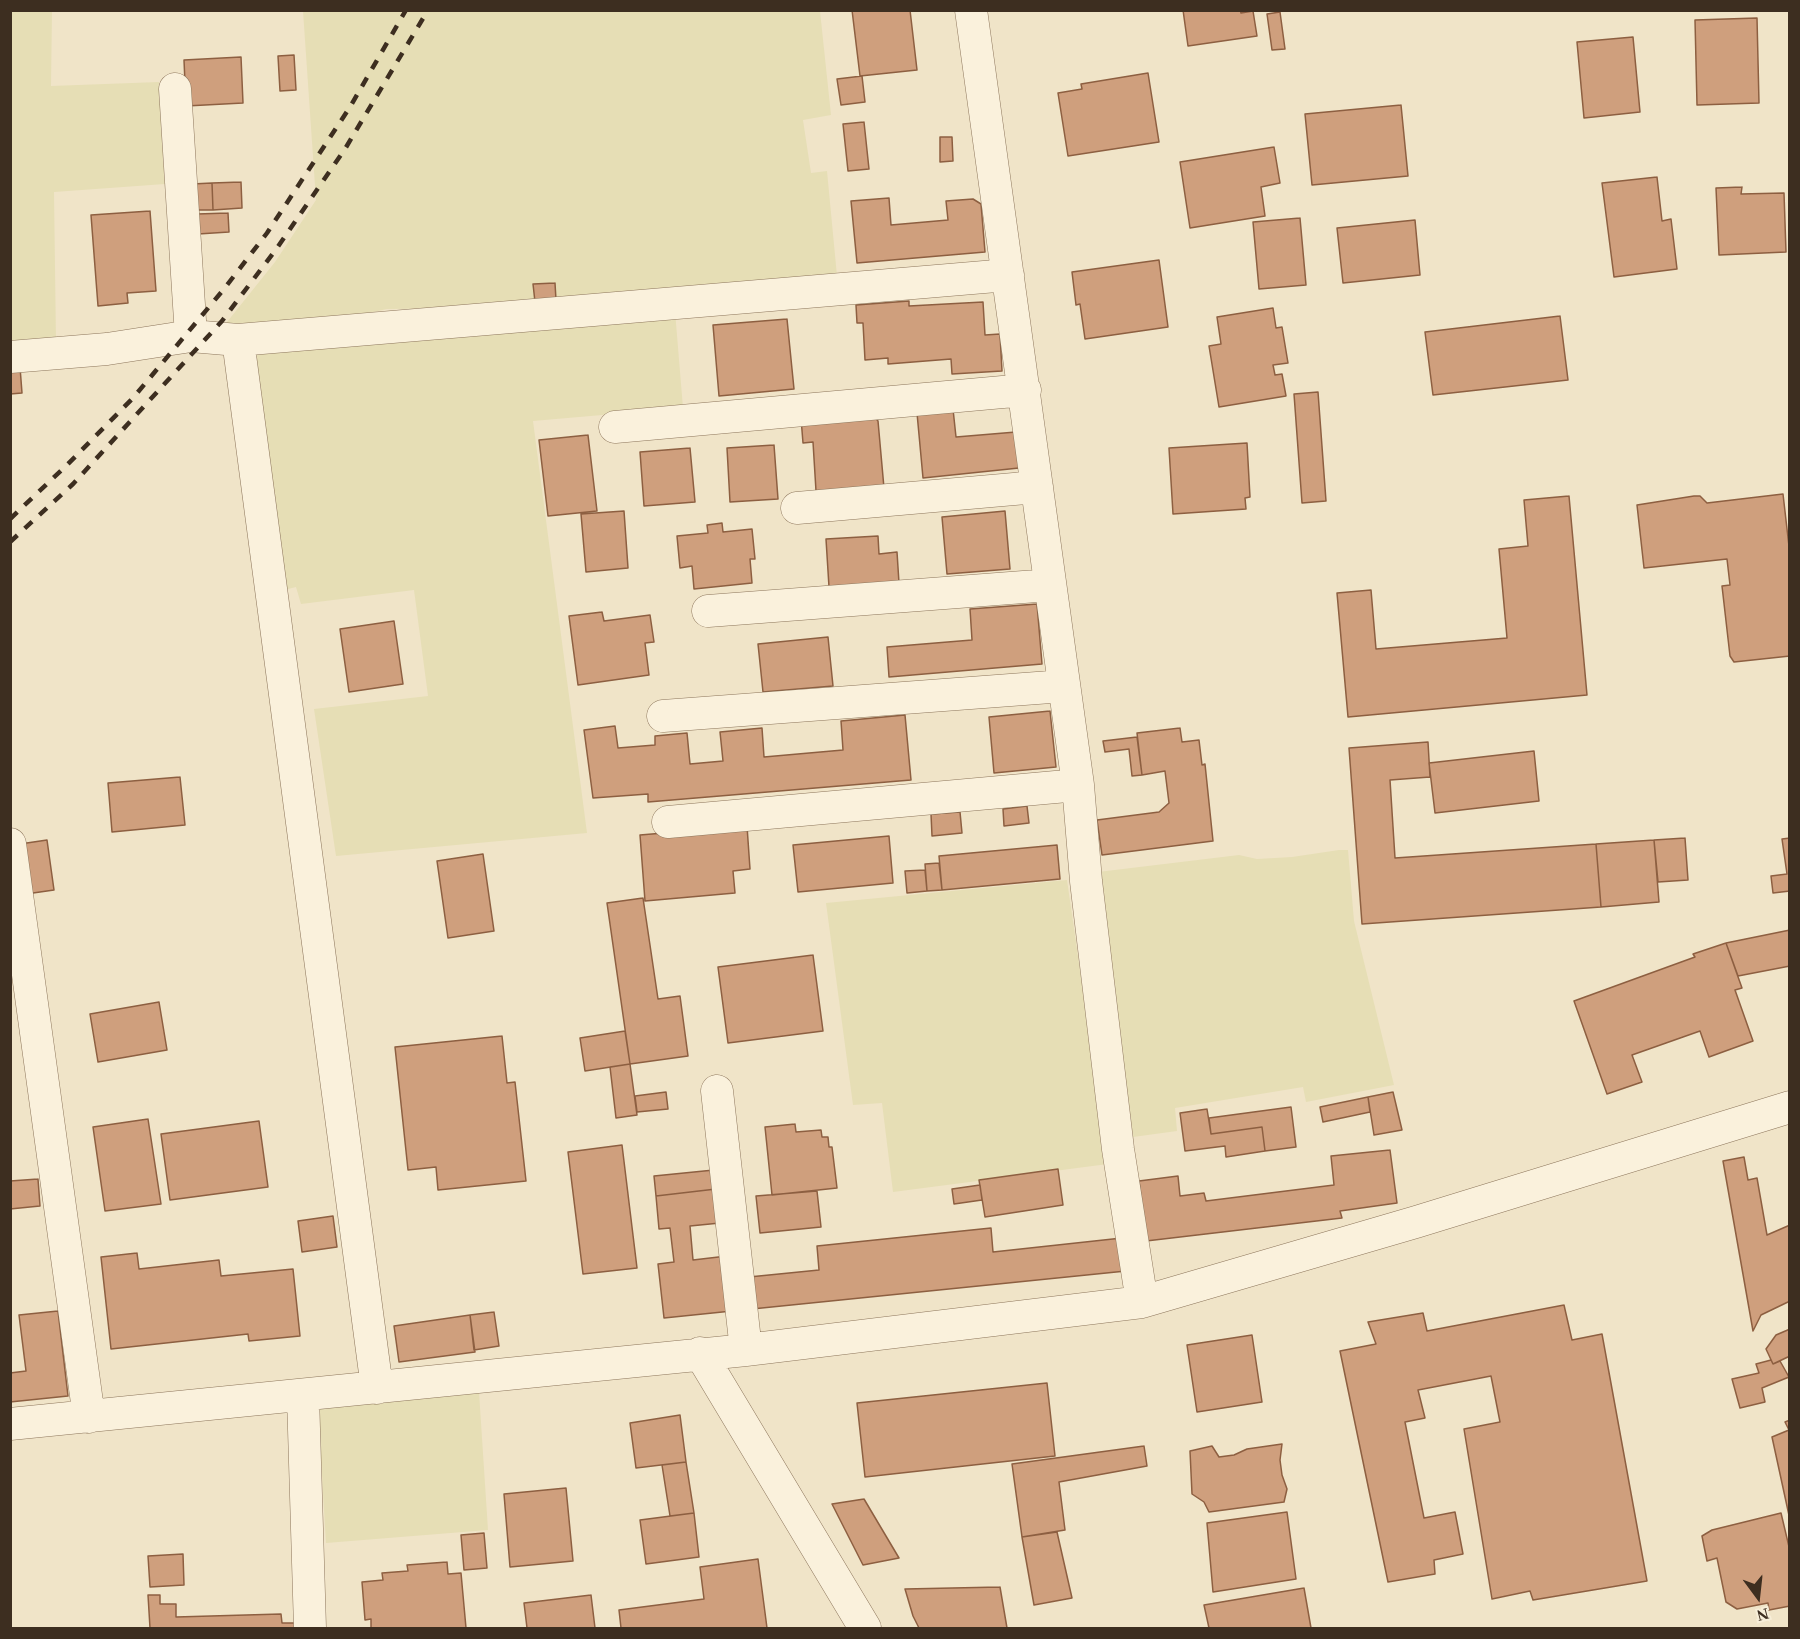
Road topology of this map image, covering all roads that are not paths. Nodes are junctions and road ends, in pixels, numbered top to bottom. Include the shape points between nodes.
1 (971, 10) edge
2 (176, 89) dead end
3 (1008, 276) junction
4 (191, 336) junction
5 (238, 340) junction
6 (10, 357) edge
7 (1025, 390) junction
8 (615, 427) dead end
9 (1036, 487) junction
10 (797, 508) dead end
11 (1050, 585) junction
12 (708, 611) dead end
13 (1064, 686) junction
14 (663, 716) dead end
15 (1078, 785) junction
16 (668, 822) dead end
17 (10, 844) edge
18 (717, 1091) dead end
19 (1790, 1107) edge
20 (1142, 1302) junction
21 (746, 1350) junction
22 (700, 1353) junction
23 (377, 1388) junction
24 (303, 1396) junction
25 (89, 1417) junction
26 (10, 1424) edge
27 (310, 1629) edge
28 (865, 1629) edge

1 - 3 street
2 - 4 street
3 - 5 street
3 - 7 street
4 - 5 street
4 - 6 street via 107,349
5 - 23 street
7 - 8 street
7 - 9 street
9 - 10 street
9 - 11 street
11 - 12 street
11 - 13 street
13 - 14 street
13 - 15 street
15 - 16 street
15 - 20 street via 1118,1149
17 - 25 street
18 - 21 street
19 - 20 street
20 - 21 street
21 - 22 street
22 - 23 street
22 - 28 street
23 - 24 street
24 - 25 street
24 - 27 street
25 - 26 street

